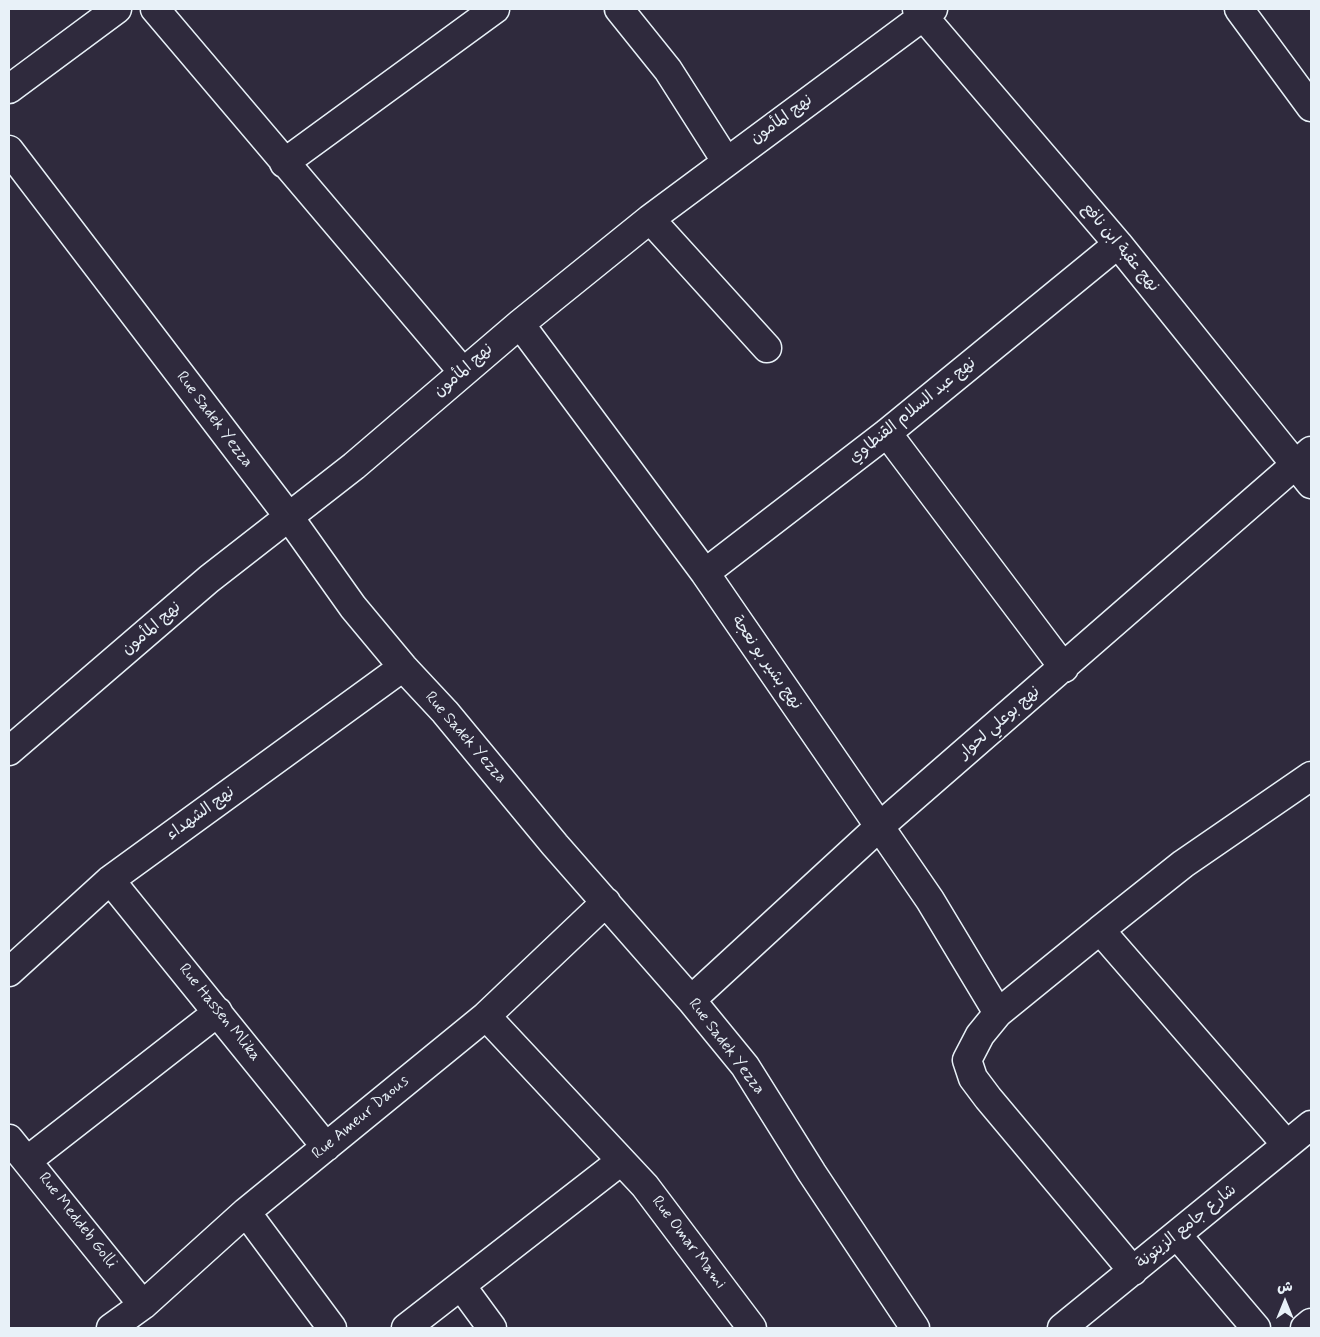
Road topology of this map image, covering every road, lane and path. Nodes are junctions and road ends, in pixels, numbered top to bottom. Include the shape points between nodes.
1 (117, 9) edge
2 (155, 9) edge
3 (496, 9) edge
4 (619, 9) edge
5 (924, 12) edge
6 (1253, 14) edge
7 (9, 89) edge
8 (1311, 107) edge
9 (9, 150) edge
10 (726, 161) junction
11 (284, 163) junction
12 (650, 219) junction
13 (1118, 244) junction
14 (520, 324) junction
15 (767, 348) dead end
16 (463, 372) junction
17 (887, 433) junction
18 (1306, 466) edge
19 (289, 517) junction
20 (704, 573) junction
21 (403, 667) junction
22 (1064, 668) junction
23 (9, 751) edge
24 (1311, 776) edge
25 (879, 827) junction
26 (110, 880) junction
27 (606, 902) junction
28 (1100, 930) junction
29 (9, 972) edge
30 (692, 1000) junction
31 (218, 1012) junction
32 (998, 1013) junction
33 (486, 1016) junction
34 (1311, 1124) edge
35 (9, 1139) edge
36 (1286, 1144) junction
37 (326, 1147) junction
38 (28, 1160) junction
39 (621, 1161) junction
40 (246, 1212) junction
41 (1176, 1235) junction
42 (1133, 1271) junction
43 (462, 1287) junction
44 (143, 1305) junction
45 (1311, 1323) edge
46 (112, 1328) edge
47 (332, 1328) edge
48 (406, 1328) edge
49 (492, 1328) edge
50 (752, 1328) edge
51 (915, 1328) edge
52 (1062, 1328) edge
53 (1256, 1328) edge
54 (1305, 1328) edge

1 - 7 street
2 - 11 street
3 - 11 street
4 - 10 street via 668,70
5 - 10 street, نهج المأمون
5 - 13 street, نهج عقبة ابن نافع
6 - 8 street
9 - 19 street, Rue Sadek Yezza
10 - 12 street, نهج المأمون
11 - 16 street
12 - 14 street, نهج المأمون
12 - 15 street
13 - 17 street, نهج عبد السلام القنطاوي
13 - 18 street, نهج عقبة ابن نافع
14 - 16 street, نهج المأمون
14 - 20 street, نهج بشير بو نعجة
16 - 19 street, نهج المأمون
17 - 20 street, نهج عبد السلام القنطاوي
17 - 22 street
18 - 22 street, نهج بوعلي لحوار
19 - 21 street, Rue Sadek Yezza via 352,607
19 - 23 street, نهج المأمون via 209,579
20 - 25 street, نهج بشير بو نعجة
21 - 26 street, نهج الشهداء
21 - 27 street, Rue Sadek Yezza
22 - 25 street, نهج بوعلي لحوار
24 - 28 street via 1183,864
25 - 30 street, نهج بوعلي لحوار
25 - 32 street, نهج بشير بو نعجة via 930,900
26 - 29 street, نهج الشهداء
26 - 31 street, Rue Hassen Mlika
27 - 30 street, Rue Sadek Yezza
27 - 33 street, Rue Ameur Daous
28 - 32 street
28 - 36 street
30 - 51 street, Rue Sadek Yezza via 745,1066
31 - 37 street, Rue Hassen Mlika
31 - 38 street
32 - 42 street via 980,1035 967,1060 973,1078
33 - 37 street, Rue Ameur Daous
33 - 39 street, Rue Omar Mami
34 - 36 street, شارع جامع الزيتونة
35 - 38 street, Rue Meddeb Golli
36 - 41 street, شارع جامع الزيتونة
37 - 40 street, Rue Ameur Daous
38 - 44 street, Rue Meddeb Golli
39 - 43 street
39 - 50 street, Rue Omar Mami via 645,1186
40 - 44 street, Rue Ameur Daous
40 - 47 street
41 - 42 street, شارع جامع الزيتونة
41 - 53 street
42 - 52 street, شارع جامع الزيتونة
43 - 48 street
43 - 49 street
44 - 46 street, Rue Ameur Daous
45 - 54 street

